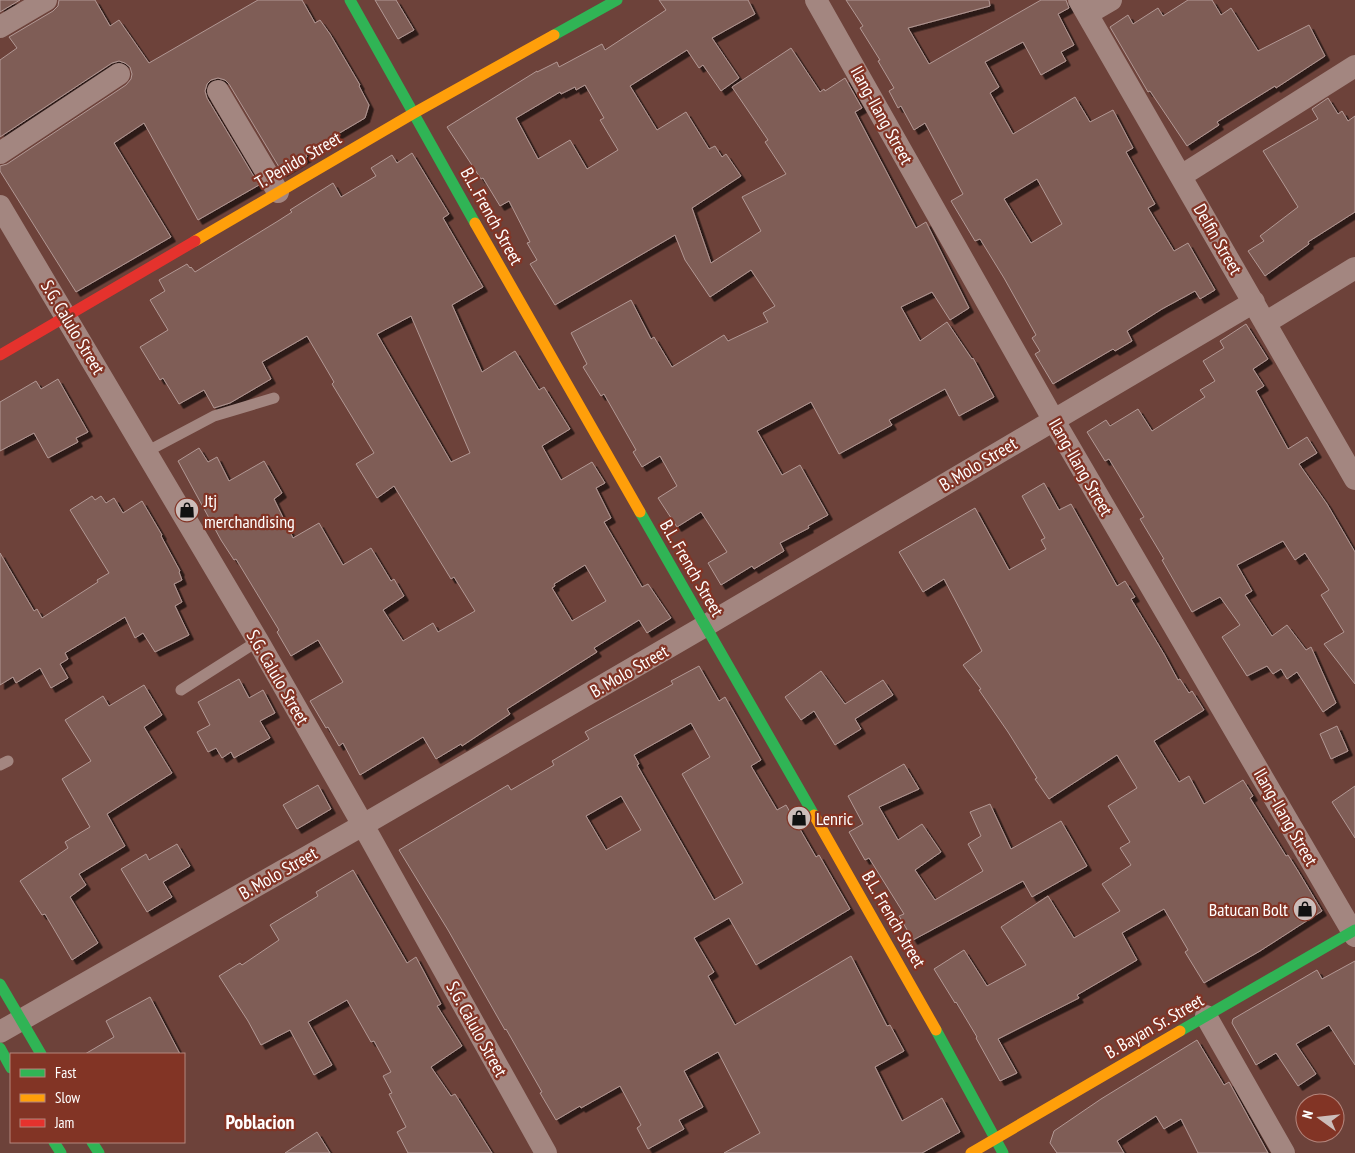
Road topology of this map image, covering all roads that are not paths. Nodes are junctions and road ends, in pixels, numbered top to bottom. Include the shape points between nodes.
1 (46, 0) edge
2 (350, 0) edge
3 (617, 0) edge
4 (816, 0) edge
5 (1111, 0) edge
6 (1083, 7) edge
7 (0, 27) edge
8 (1355, 66) edge
9 (119, 74) dead end
10 (218, 91) dead end
11 (414, 113) junction
12 (0, 153) edge
13 (1181, 176) junction
14 (278, 192) junction
15 (0, 206) edge
16 (1355, 268) edge
17 (1254, 302) junction
18 (66, 315) junction
19 (1265, 323) junction
20 (0, 355) edge
21 (274, 398) dead end
22 (1053, 419) junction
23 (146, 452) junction
24 (1354, 475) edge
25 (705, 626) junction
26 (258, 641) junction
27 (181, 690) dead end
28 (363, 825) junction
29 (1354, 932) edge
30 (0, 984) edge
31 (1206, 1016) junction
32 (21, 1020) junction
33 (0, 1032) edge
34 (0, 1048) edge
35 (40, 1053) edge
36 (10, 1066) edge
37 (996, 1138) junction
38 (546, 1153) edge
39 (970, 1153) edge
40 (1003, 1153) edge
41 (1284, 1153) edge

1 - 7 street
2 - 11 street, B.L. French Street
3 - 11 street, T. Penido Street
4 - 22 street, Ilang-Ilang Street
5 - 6 street
6 - 13 street, Delfin Street
8 - 13 street
9 - 12 street
10 - 14 street
11 - 14 street, T. Penido Street
11 - 25 street, B.L. French Street
13 - 17 street, Delfin Street
14 - 18 street, T. Penido Street
15 - 18 street, S.G. Calulo Street
16 - 19 street
17 - 19 street, Delfin Street
17 - 22 street, B. Molo Street
18 - 20 street, T. Penido Street
18 - 23 street, S.G. Calulo Street
19 - 24 street, Delfin Street
21 - 23 lane via 214,416
22 - 25 street, B. Molo Street
22 - 29 street, Ilang-Ilang Street
23 - 26 street, S.G. Calulo Street
25 - 28 street, B. Molo Street
25 - 37 street, B.L. French Street
26 - 27 lane
26 - 28 street, S.G. Calulo Street
28 - 32 street, B. Molo Street
28 - 38 street, S.G. Calulo Street
29 - 31 street, B. Bayan Sr. Street
30 - 32 street
31 - 37 street, B. Bayan Sr. Street
31 - 41 street
32 - 33 street, B. Molo Street
32 - 35 street
34 - 36 street
37 - 39 street, B. Bayan Sr. Street
37 - 40 street, B.L. French Street

